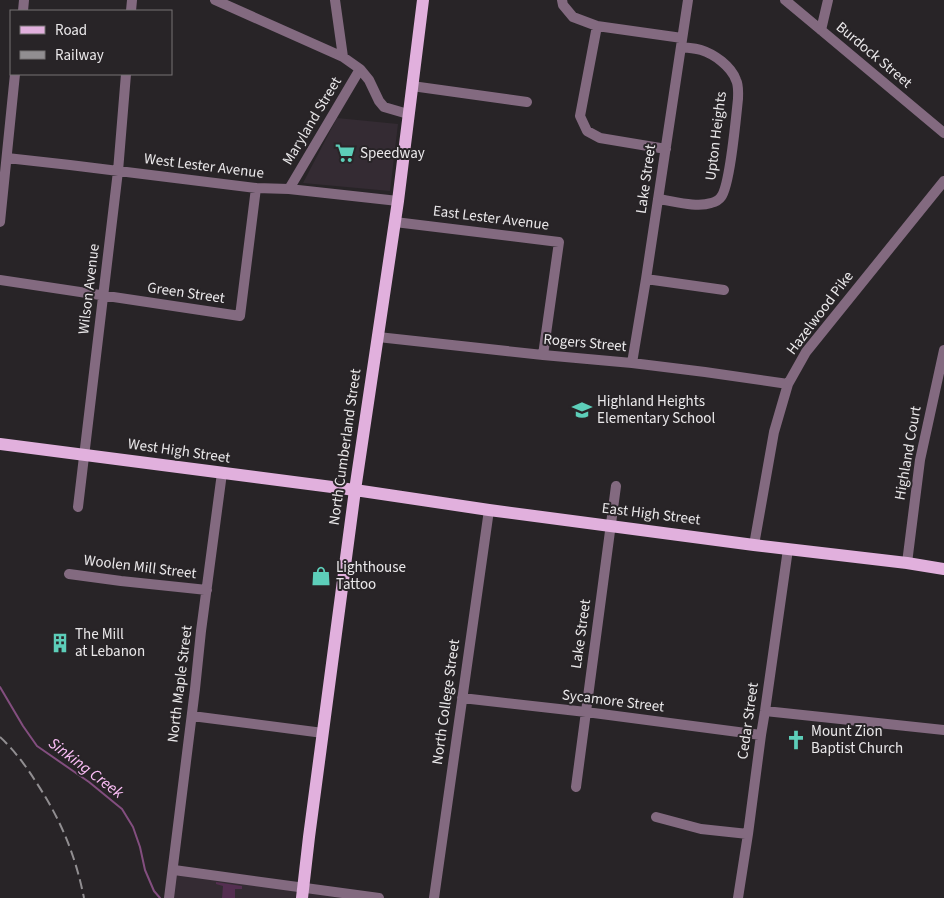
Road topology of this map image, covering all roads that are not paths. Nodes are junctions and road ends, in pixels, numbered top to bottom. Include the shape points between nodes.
1 (215, 0) edge
2 (335, 0) edge
3 (423, 0) edge
4 (562, 0) edge
5 (688, 0) edge
6 (785, 0) edge
7 (828, 0) edge
8 (597, 26) junction
9 (821, 30) junction
10 (681, 43) junction
11 (342, 57) junction
12 (360, 69) junction
13 (16, 75) edge
14 (126, 75) edge
15 (412, 86) junction
16 (527, 102) dead end
17 (408, 114) junction
18 (944, 134) edge
19 (666, 149) junction
20 (7, 158) junction
21 (118, 171) junction
22 (944, 181) edge
23 (256, 188) junction
24 (289, 189) junction
25 (658, 199) junction
26 (398, 201) junction
27 (0, 222) edge
28 (395, 222) junction
29 (646, 279) junction
30 (0, 280) edge
31 (724, 290) dead end
32 (104, 296) junction
33 (378, 337) junction
34 (944, 350) edge
35 (543, 355) junction
36 (632, 363) junction
37 (788, 384) junction
38 (0, 444) edge
39 (85, 455) junction
40 (222, 473) junction
41 (616, 486) dead end
42 (355, 490) junction
43 (78, 507) dead end
44 (489, 510) junction
45 (611, 526) junction
46 (754, 545) junction
47 (788, 549) junction
48 (907, 563) junction
49 (944, 569) edge
50 (69, 574) dead end
51 (207, 590) junction
52 (462, 698) junction
53 (765, 711) junction
54 (586, 712) junction
55 (192, 716) junction
56 (944, 730) edge
57 (323, 733) junction
58 (761, 735) junction
59 (576, 787) dead end
60 (656, 817) dead end
61 (748, 834) junction
62 (174, 870) junction
63 (303, 893) edge
64 (169, 898) edge
65 (379, 898) edge
66 (434, 898) edge
67 (738, 898) edge

1 - 11 street
2 - 11 street
3 - 15 main road, North Cumberland Street
4 - 8 street, Upton Heights via 573,17
5 - 10 street, Lake Street
6 - 9 street, Burdock Street
7 - 9 street
8 - 10 street, Upton Heights
8 - 19 street via 580,116 587,131 600,138
9 - 18 street, Burdock Street
10 - 19 street, Lake Street
10 - 25 street, Upton Heights via 708,53 725,64 736,78 738,99 727,182 722,197 709,204
11 - 12 street
12 - 17 street via 384,107
12 - 24 street, Maryland Street
13 - 20 street
14 - 21 street, Wilson Avenue
15 - 16 street
15 - 17 main road, North Cumberland Street
17 - 26 main road, North Cumberland Street
19 - 25 street, Lake Street
20 - 21 street, West Lester Avenue
20 - 27 street
21 - 23 street, West Lester Avenue
21 - 32 street, Wilson Avenue
22 - 37 street, Hazelwood Pike via 806,352
23 - 24 street, West Lester Avenue
23 - 32 street, Green Street via 240,316
24 - 26 street, West Lester Avenue
25 - 29 street, Lake Street
26 - 28 main road, North Cumberland Street
28 - 33 main road, North Cumberland Street
28 - 35 street, East Lester Avenue via 559,242
29 - 31 street
29 - 36 street, Lake Street
30 - 32 street, Green Street
32 - 39 street, Wilson Avenue
33 - 35 street, Rogers Street
33 - 42 main road, North Cumberland Street
34 - 48 street, Highland Court via 920,460
35 - 36 street, Rogers Street
36 - 37 street, Rogers Street
37 - 46 street, Hazelwood Pike via 774,432
38 - 39 main road, West High Street
39 - 40 main road, West High Street
39 - 43 street, Wilson Avenue
40 - 42 main road, West High Street
40 - 51 street, North Maple Street
41 - 45 street, Lake Street
42 - 44 main road, East High Street
42 - 57 main road, North Cumberland Street
44 - 45 main road, East High Street
44 - 52 street, North College Street
45 - 46 main road, East High Street
45 - 54 street, Lake Street
46 - 47 main road, East High Street
47 - 48 main road, East High Street
47 - 53 street, Cedar Street
48 - 49 main road, East High Street
50 - 51 street, Woolen Mill Street
51 - 55 street, North Maple Street
52 - 54 street, Sycamore Street
52 - 66 street, North College Street
53 - 56 street
53 - 58 street, Cedar Street
54 - 58 street, Sycamore Street
54 - 59 street, Lake Street
55 - 57 street
55 - 62 street, North Maple Street
57 - 63 main road, North Cumberland Street
58 - 61 street, Cedar Street
60 - 61 street via 701,829
61 - 67 street, Cedar Street
62 - 63 street
62 - 64 street, North Maple Street
63 - 65 street

